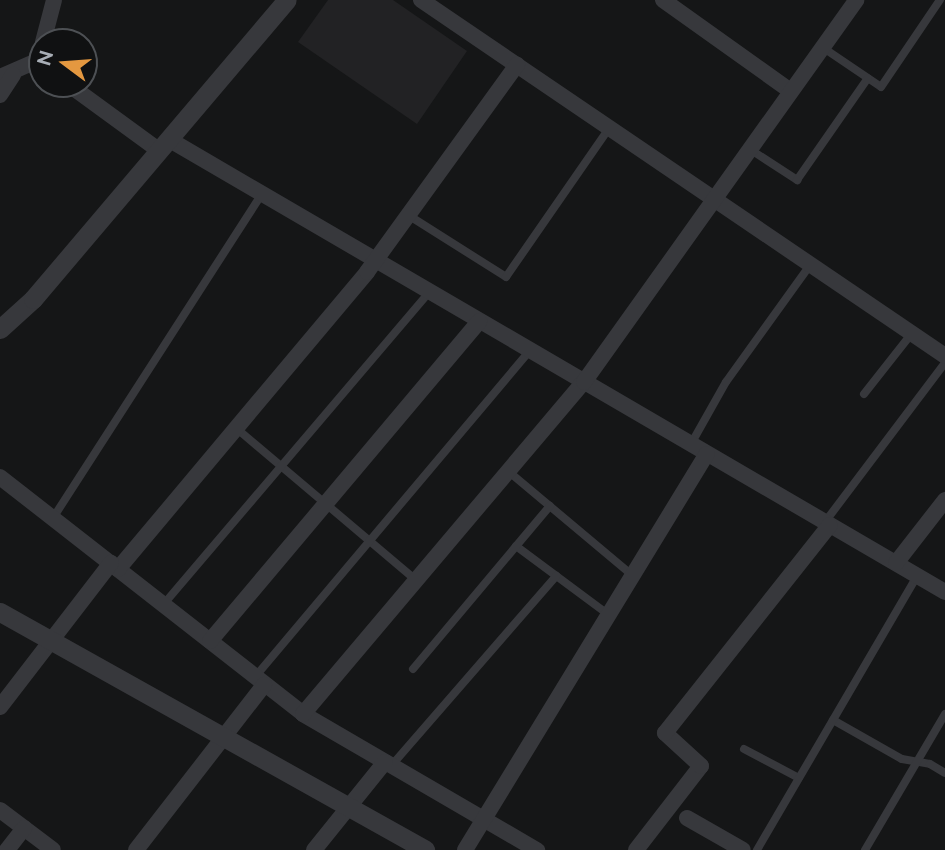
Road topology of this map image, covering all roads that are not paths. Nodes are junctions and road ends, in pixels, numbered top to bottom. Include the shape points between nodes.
1 (54, 0) edge
2 (287, 0) edge
3 (421, 0) edge
4 (663, 0) edge
5 (856, 0) edge
6 (943, 0) edge
7 (47, 28) edge
8 (822, 47) junction
9 (28, 64) edge
10 (517, 65) junction
11 (7, 76) edge
12 (868, 78) junction
13 (789, 90) junction
14 (0, 95) edge
15 (90, 98) edge
16 (609, 128) junction
17 (165, 145) junction
18 (748, 148) junction
19 (262, 194) junction
20 (712, 198) junction
21 (406, 214) junction
22 (374, 260) junction
23 (810, 265) junction
24 (429, 292) junction
25 (479, 321) junction
26 (0, 329) edge
27 (912, 333) junction
28 (530, 351) junction
29 (945, 356) edge
30 (945, 363) edge
31 (584, 382) junction
32 (864, 394) dead end
33 (236, 428) junction
34 (691, 444) junction
35 (707, 453) junction
36 (281, 466) junction
37 (508, 471) junction
38 (0, 477) edge
39 (945, 500) edge
40 (326, 503) junction
41 (550, 506) junction
42 (53, 518) junction
43 (827, 523) junction
44 (370, 541) junction
45 (516, 546) junction
46 (896, 563) junction
47 (114, 566) junction
48 (556, 576) junction
49 (633, 576) junction
50 (917, 576) junction
51 (416, 580) junction
52 (945, 592) edge
53 (163, 605) junction
54 (0, 612) edge
55 (609, 615) junction
56 (51, 641) junction
57 (209, 641) junction
58 (412, 669) dead end
59 (259, 681) junction
60 (0, 707) edge
61 (303, 714) junction
62 (945, 714) edge
63 (833, 720) junction
64 (225, 736) junction
65 (744, 749) dead end
66 (915, 762) junction
67 (388, 764) junction
68 (945, 773) edge
69 (799, 778) junction
70 (349, 806) junction
71 (0, 810) edge
72 (687, 818) dead end
73 (484, 820) junction
74 (24, 828) junction
75 (7, 850) edge
76 (52, 850) edge
77 (136, 850) edge
78 (314, 850) edge
79 (425, 850) edge
80 (466, 850) edge
81 (537, 850) edge
82 (636, 850) edge
83 (743, 850) edge
84 (757, 850) edge
85 (865, 850) edge

1 - 7 street
2 - 17 street
3 - 10 street
4 - 13 street
5 - 8 street
6 - 12 lane via 881,87
8 - 12 lane
8 - 13 street
9 - 11 street
10 - 16 street
10 - 21 street
11 - 14 street
12 - 18 lane via 797,180
13 - 18 street
15 - 17 street
16 - 20 street
16 - 21 lane via 506,277
17 - 19 street
17 - 26 street via 33,299
18 - 20 street
19 - 22 street
19 - 42 lane
20 - 23 street
20 - 31 street
21 - 22 street
22 - 24 street
22 - 33 street
23 - 27 street
23 - 34 lane via 726,382
24 - 25 street
24 - 36 lane
25 - 28 street
25 - 40 street
27 - 29 street
27 - 32 lane
28 - 31 street
28 - 44 lane
30 - 43 lane
31 - 34 street
31 - 37 street
33 - 36 lane
33 - 47 street
34 - 35 street
35 - 43 street
35 - 49 street
36 - 40 lane
36 - 53 lane
37 - 41 lane
37 - 51 street
38 - 42 street
39 - 46 street
40 - 44 lane
40 - 57 street
41 - 45 lane
41 - 49 lane
42 - 47 street
43 - 46 street
43 - 82 street via 665,733 701,766
44 - 51 lane
44 - 59 lane
45 - 48 lane
45 - 58 lane
46 - 50 street
47 - 53 street
47 - 56 street
48 - 55 lane
48 - 67 lane
49 - 55 street
50 - 52 street
50 - 63 lane
51 - 61 street
53 - 57 street
54 - 56 street
55 - 73 street
56 - 60 street
56 - 64 street
57 - 59 street
59 - 61 street
59 - 64 street
61 - 67 street
62 - 66 lane
63 - 66 lane via 902,760
63 - 69 lane
64 - 70 street
64 - 77 street
65 - 69 lane
66 - 68 lane
66 - 85 lane
67 - 70 street
67 - 73 street
69 - 84 lane
70 - 78 street
70 - 79 street
71 - 74 street
72 - 83 street
73 - 80 street
73 - 81 street
74 - 75 street
74 - 76 street

